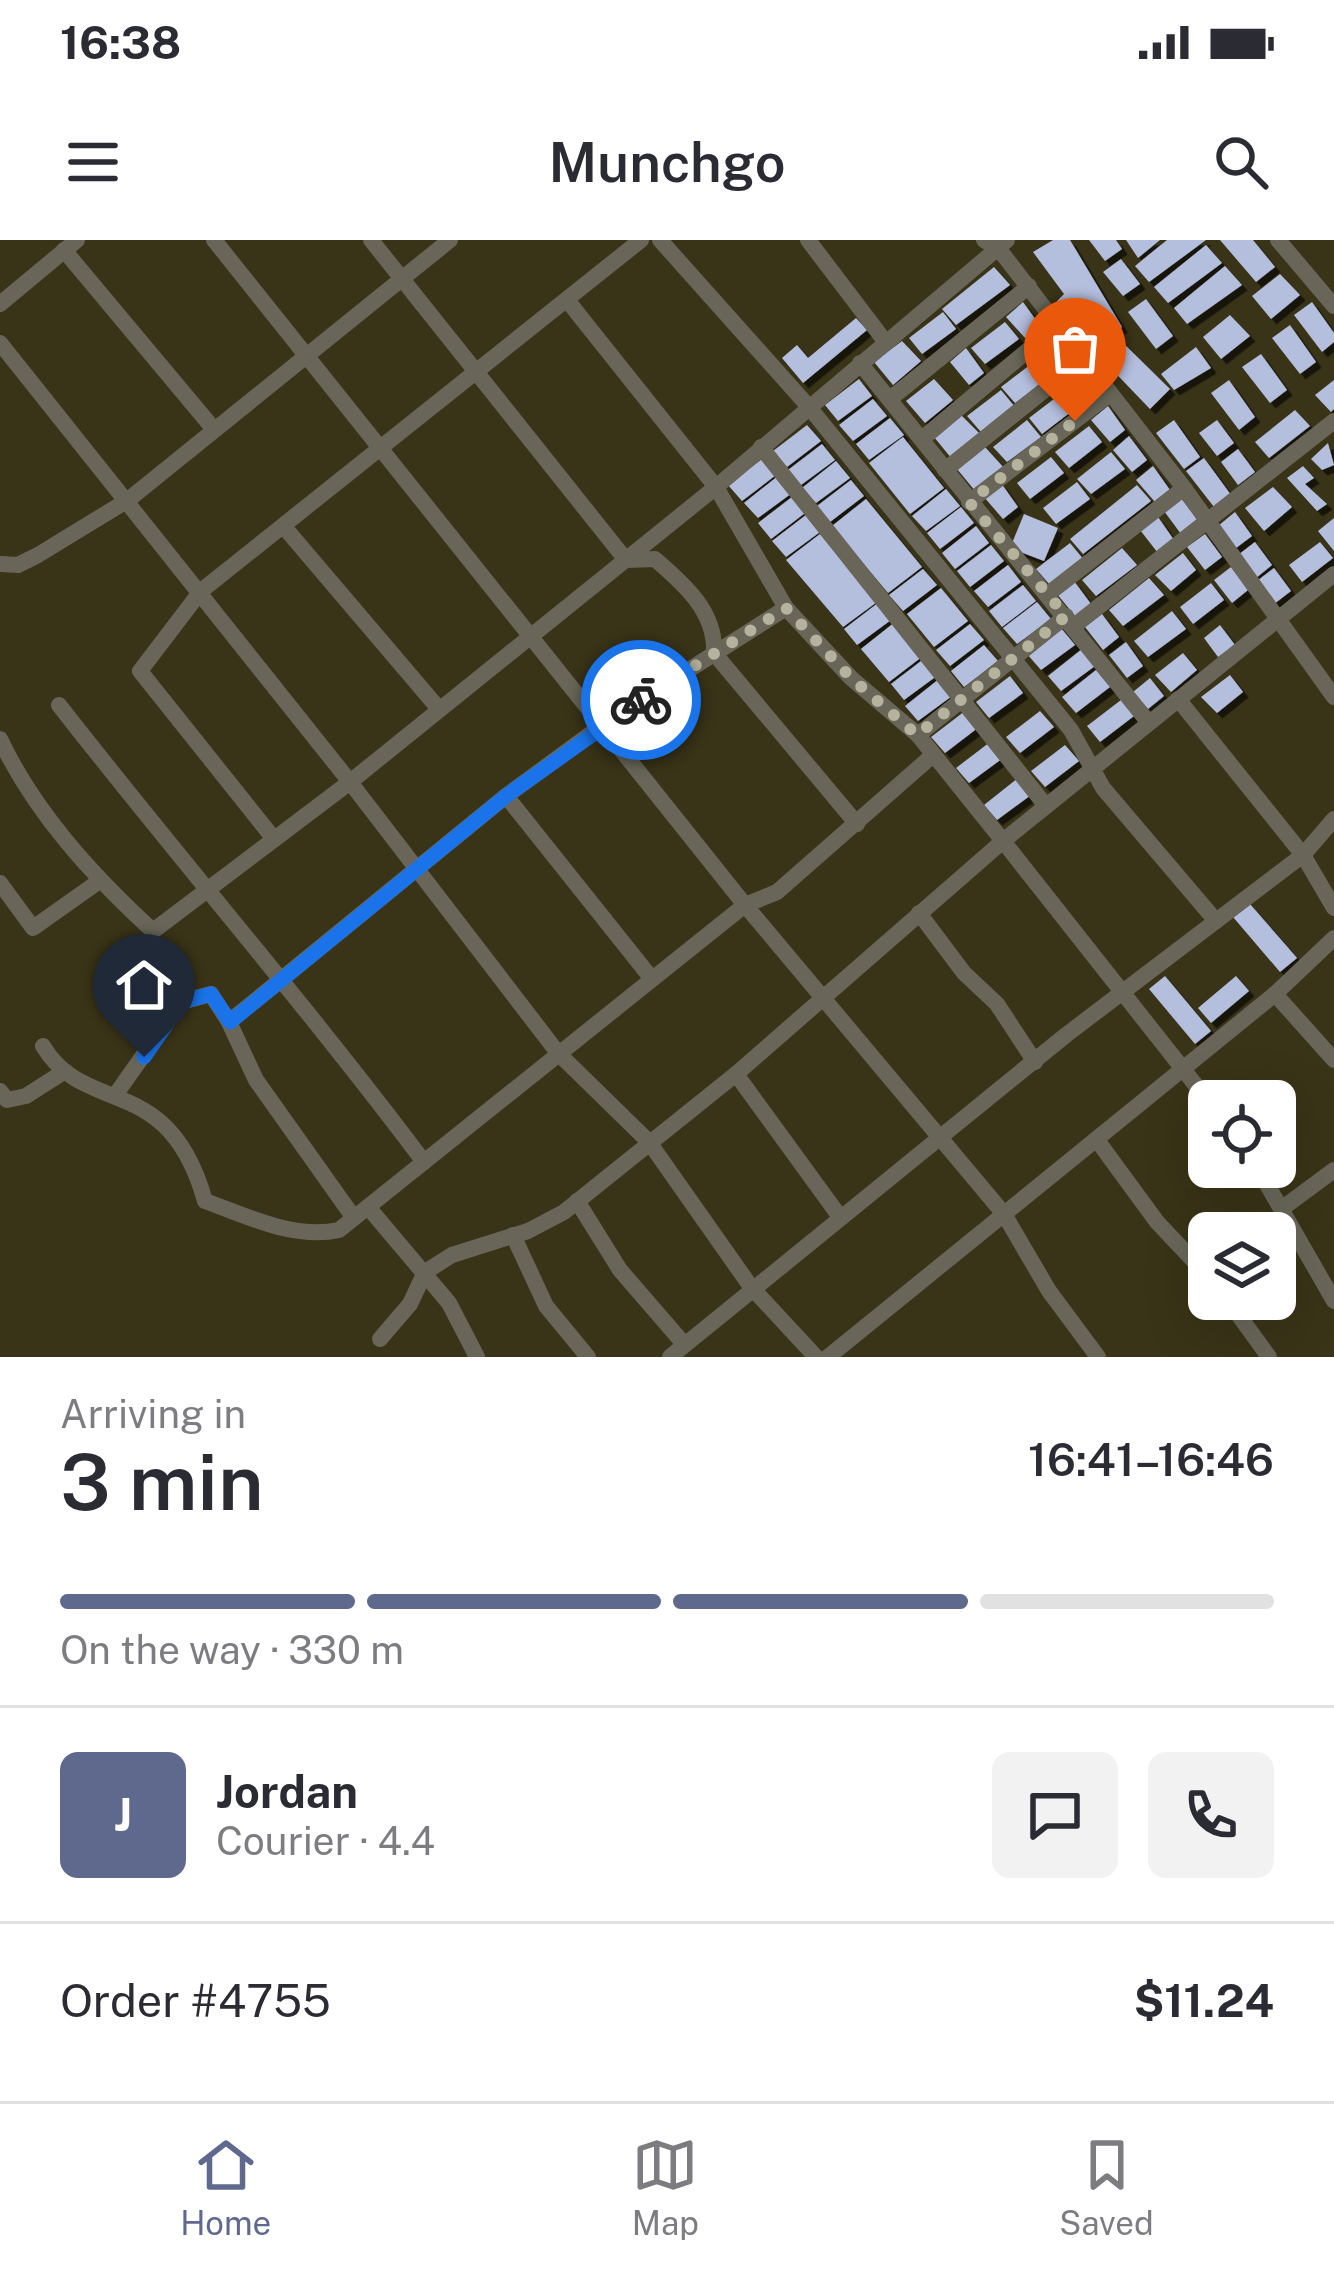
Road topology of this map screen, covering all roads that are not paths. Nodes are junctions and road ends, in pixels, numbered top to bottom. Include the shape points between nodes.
1 (214, 240) edge
2 (371, 240) edge
3 (450, 240) edge
4 (641, 240) edge
5 (660, 240) edge
6 (808, 240) edge
7 (1278, 240) edge
8 (996, 243) edge
9 (70, 245) edge
10 (406, 279) junction
11 (1029, 286) junction
12 (567, 300) junction
13 (0, 304) edge
14 (1334, 306) edge
15 (1058, 325) junction
16 (884, 340) junction
17 (0, 344) edge
18 (303, 355) junction
19 (1083, 359) junction
20 (860, 363) junction
21 (475, 374) junction
22 (1110, 394) junction
23 (890, 399) junction
24 (809, 407) junction
25 (1332, 426) edge
26 (212, 427) junction
27 (922, 439) junction
28 (761, 447) junction
29 (380, 451) junction
30 (945, 470) junction
31 (716, 487) junction
32 (1184, 488) junction
33 (128, 500) junction
34 (969, 502) junction
35 (1208, 521) junction
36 (285, 528) junction
37 (626, 560) junction
38 (0, 564) edge
39 (1334, 574) edge
40 (201, 591) junction
41 (1048, 594) junction
42 (786, 608) junction
43 (1276, 619) junction
44 (1070, 621) junction
45 (530, 639) junction
46 (714, 653) junction
47 (1014, 659) junction
48 (964, 697) junction
49 (1334, 697) edge
50 (1178, 699) junction
51 (59, 705) dead end
52 (440, 710) junction
53 (1149, 723) junction
54 (604, 724) junction
55 (917, 735) junction
56 (0, 739) edge
57 (933, 755) junction
58 (1091, 769) junction
59 (350, 782) junction
60 (506, 796) junction
61 (1046, 806) junction
62 (1334, 819) edge
63 (856, 824) junction
64 (274, 839) junction
65 (1003, 841) junction
66 (1303, 855) junction
67 (417, 873) junction
68 (98, 882) junction
69 (0, 883) edge
70 (211, 890) junction
71 (745, 905) junction
72 (1334, 908) edge
73 (919, 913) junction
74 (1216, 921) junction
75 (1334, 938) edge
76 (284, 979) junction
77 (652, 979) junction
78 (1122, 993) junction
79 (825, 994) junction
80 (1275, 994) junction
81 (230, 1022) junction
82 (43, 1046) dead end
83 (559, 1053) junction
84 (1334, 1060) edge
85 (1035, 1062) junction
86 (1183, 1069) junction
87 (64, 1071) junction
88 (736, 1074) junction
89 (1192, 1080) edge
90 (116, 1094) junction
91 (2, 1098) edge
92 (937, 1139) junction
93 (1097, 1140) junction
94 (650, 1142) junction
95 (424, 1162) junction
96 (1334, 1170) edge
97 (1271, 1188) edge
98 (577, 1201) junction
99 (1283, 1207) junction
100 (361, 1212) junction
101 (1004, 1214) junction
102 (840, 1217) junction
103 (513, 1235) junction
104 (1188, 1255) edge
105 (425, 1272) junction
106 (751, 1287) junction
107 (1334, 1301) edge
108 (1242, 1320) edge
109 (380, 1339) dead end
110 (677, 1351) edge
111 (477, 1357) edge
112 (588, 1357) edge
113 (815, 1357) edge
114 (828, 1357) edge
115 (1098, 1357) edge
116 (1269, 1357) edge

1 - 18 street
2 - 10 street
3 - 10 street
4 - 12 street
5 - 24 street
6 - 16 street
7 - 14 street
8 - 11 street
8 - 16 street
9 - 13 street
9 - 26 street
10 - 18 street
10 - 21 street
11 - 15 street
11 - 23 street
12 - 21 street
12 - 31 street
15 - 19 street
15 - 27 street
16 - 20 street
17 - 33 street
18 - 26 street
18 - 29 street
19 - 22 street
19 - 30 street
20 - 23 street
20 - 24 street
21 - 29 street
21 - 37 street
22 - 32 street
22 - 34 street
23 - 27 street
24 - 28 street
24 - 47 street
25 - 35 street
26 - 33 street
27 - 30 street
28 - 31 street
28 - 48 street
29 - 36 street
29 - 45 street
30 - 34 street
31 - 37 street
31 - 42 street
32 - 35 street
32 - 41 street
33 - 38 street via 18,565
33 - 40 street
34 - 41 street
35 - 43 street
35 - 44 street
36 - 40 street
36 - 52 street
37 - 45 street
37 - 46 street via 655,560 670,572 704,609
39 - 43 street
40 - 59 street
40 - 64 street via 140,671
41 - 44 street
42 - 46 street
42 - 55 street
43 - 49 street
43 - 50 street
44 - 47 street
44 - 53 street
45 - 52 street
45 - 54 street
46 - 54 street
46 - 63 street
47 - 48 street
47 - 58 street
48 - 55 street
48 - 61 street
50 - 53 street
50 - 66 street
51 - 70 street
52 - 59 street
53 - 58 street
54 - 60 street
54 - 71 street
55 - 57 street
56 - 68 street
57 - 63 street
57 - 65 street
58 - 61 street
58 - 74 street
59 - 64 street
59 - 67 street
60 - 67 street
60 - 77 street
61 - 65 street
62 - 66 street
63 - 71 street via 777,892
64 - 70 street
65 - 73 street
65 - 78 street
66 - 72 street
66 - 74 street
67 - 76 street
67 - 83 street
68 - 69 street via 33,928
68 - 70 street via 153,931
70 - 76 street
71 - 77 street
71 - 79 street
73 - 79 street
73 - 85 street
74 - 78 street
75 - 80 street
76 - 81 street
76 - 95 street
77 - 83 street
78 - 85 street
78 - 86 street
79 - 88 street
79 - 92 street
80 - 84 street
80 - 86 street
81 - 90 street via 211,994 182,1002
81 - 100 street via 256,1080
82 - 87 street
83 - 94 street
83 - 95 street
85 - 92 street
86 - 89 street
86 - 93 street
87 - 90 street
87 - 91 street via 26,1096
88 - 94 street
88 - 102 street
90 - 100 street via 171,1130 193,1158 205,1201 321,1234 339,1231
92 - 101 street
92 - 102 street
93 - 101 street
93 - 104 street
94 - 98 street
94 - 106 street
95 - 100 street
96 - 99 street
97 - 99 street
98 - 103 street
98 - 110 street
99 - 107 street
100 - 105 street
101 - 114 street
101 - 115 street
102 - 106 street
103 - 105 street
103 - 112 street via 546,1306
105 - 109 street
105 - 111 street
106 - 110 street
106 - 113 street
108 - 116 street

